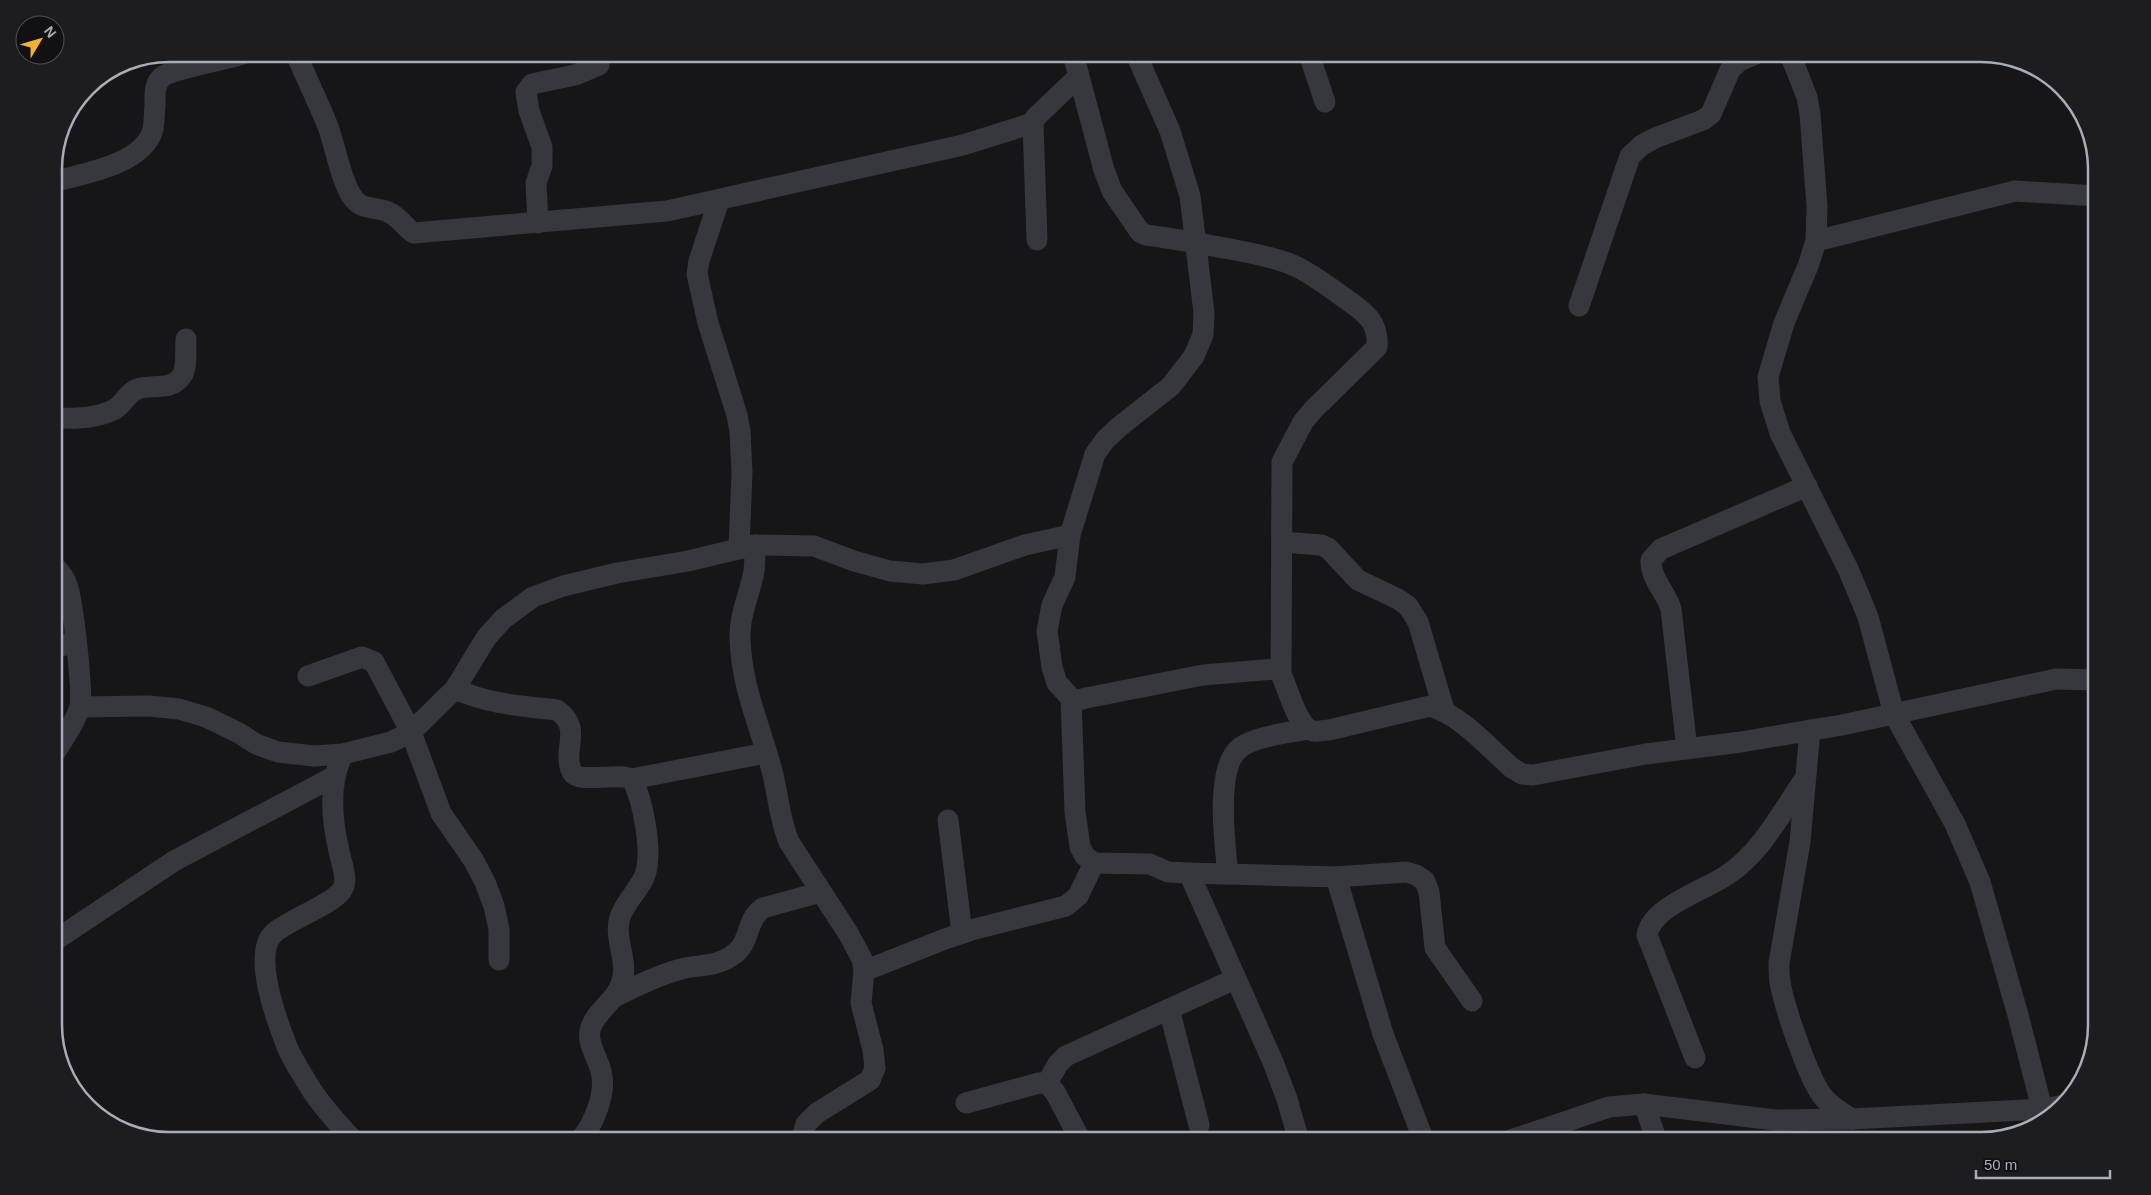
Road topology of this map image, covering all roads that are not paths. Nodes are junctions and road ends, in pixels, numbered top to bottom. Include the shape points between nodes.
1 (212, 63) edge
2 (300, 63) edge
3 (1075, 63) edge
4 (1140, 63) edge
5 (1312, 63) edge
6 (1737, 63) edge
7 (1794, 63) edge
8 (599, 65) dead end
9 (1079, 76) junction
10 (1325, 102) dead end
11 (1033, 123) junction
12 (63, 179) edge
13 (2088, 195) edge
14 (719, 200) junction
15 (538, 223) junction
16 (1037, 240) dead end
17 (1816, 241) junction
18 (1195, 242) junction
19 (1579, 306) dead end
20 (186, 339) dead end
21 (63, 418) edge
22 (1807, 486) junction
23 (1070, 535) junction
24 (1282, 542) junction
25 (747, 546) junction
26 (63, 578) edge
27 (75, 640) junction
28 (63, 645) edge
29 (1281, 674) junction
30 (308, 676) dead end
31 (2088, 680) edge
32 (456, 689) junction
33 (1071, 698) junction
34 (80, 707) junction
35 (1444, 710) junction
36 (1894, 714) junction
37 (1308, 729) junction
38 (1810, 730) junction
39 (411, 732) junction
40 (63, 740) edge
41 (1687, 749) junction
42 (766, 753) junction
43 (343, 754) junction
44 (335, 776) junction
45 (1805, 778) junction
46 (632, 779) junction
47 (948, 820) dead end
48 (1094, 863) junction
49 (1189, 873) junction
50 (1228, 874) junction
51 (1336, 878) junction
52 (821, 892) junction
53 (962, 933) junction
54 (63, 936) edge
55 (499, 960) dead end
56 (864, 971) junction
57 (1235, 979) junction
58 (614, 997) junction
59 (1472, 1001) dead end
60 (1169, 1008) junction
61 (1695, 1058) dead end
62 (1047, 1083) junction
63 (966, 1102) dead end
64 (1644, 1104) junction
65 (2049, 1108) edge
66 (2045, 1111) edge
67 (1852, 1119) junction
68 (1199, 1125) dead end
69 (346, 1132) edge
70 (586, 1132) edge
71 (804, 1132) edge
72 (1075, 1132) edge
73 (1296, 1132) edge
74 (1421, 1132) edge
75 (1535, 1132) edge
76 (1654, 1132) edge

1 - 12 street via 174,71 156,84 152,134 143,148 114,164
2 - 15 street via 327,124 354,200 367,208 387,210 414,233
3 - 9 street
4 - 18 street via 1170,131 1180,163 1190,196
5 - 10 street
6 - 19 street via 1730,70 1711,114 1655,138 1630,156
7 - 17 street via 1810,114 1817,206
8 - 15 street via 532,84 526,92 528,111 542,147 542,166 536,183
9 - 11 street
9 - 18 street via 1109,184 1132,223 1146,235
11 - 14 street via 963,145
11 - 16 street
13 - 17 street via 2016,191
14 - 15 street via 667,211
14 - 25 street via 697,274 708,323 737,414
17 - 22 street via 1784,323 1768,377 1770,401 1780,433
18 - 23 street via 1204,313 1203,335 1194,356 1171,386 1119,427 1095,454
18 - 24 street via 1276,259 1308,273 1361,309 1371,319 1378,336 1377,347 1370,356 1303,422 1282,462
20 - 21 street via 181,378 172,384 137,389 115,409 97,416
22 - 36 street via 1868,616
22 - 41 street via 1661,549 1651,560 1650,568 1671,610
23 - 25 street via 1025,545 954,570 923,574 890,571 814,546
23 - 33 street via 1065,577 1052,605 1047,631 1057,683
24 - 29 street
24 - 35 street via 1328,548 1358,580 1408,606 1418,622
25 - 32 street via 688,561 617,573 533,597 503,619 486,638
25 - 42 street via 754,572 742,616 743,671
26 - 27 street via 71,598
27 - 28 street
27 - 34 street
29 - 33 street via 1275,669 1267,669 1203,675 1078,700
29 - 37 street via 1297,714
30 - 39 street via 362,657 374,662
31 - 36 street via 2056,679
32 - 39 street
32 - 46 street via 493,702 556,710 569,723 572,774 579,779 623,775
33 - 48 street via 1075,812 1080,847
34 - 40 street
34 - 43 street via 179,709 206,717 278,752 314,756
35 - 37 street via 1430,706 1329,730
35 - 41 street via 1522,774 1534,775
36 - 38 street
36 - 65 street via 1955,824 1980,882
37 - 50 street via 1250,742 1234,753 1228,768 1222,818
38 - 41 street
38 - 45 street
39 - 43 street via 391,742
39 - 55 street via 441,813 485,882 499,929
42 - 46 street
42 - 52 street via 788,842
43 - 44 street
44 - 54 street via 174,861
44 - 69 street via 335,830 345,880 343,889 272,935 265,947 264,964 273,1008 288,1050 311,1090
45 - 61 street via 1763,840 1742,864 1663,912 1648,926 1647,935
45 - 67 street via 1800,842 1779,963 1780,981 1812,1079 1823,1097
46 - 58 street via 644,811 647,860 645,875 620,917 618,934 624,976
47 - 53 street
48 - 49 street via 1144,863 1168,872
48 - 53 street via 1078,896 1066,906
49 - 50 street
49 - 57 street
50 - 51 street
51 - 59 street via 1406,872 1424,880 1429,892 1435,948
51 - 74 street via 1383,1034
52 - 56 street via 848,933 862,959
52 - 58 street via 755,913 748,938 729,958 713,965 685,968 656,977
53 - 56 street
56 - 71 street via 861,1003 875,1068 870,1080 817,1113 806,1124
57 - 60 street
57 - 73 street via 1276,1071
58 - 70 street via 589,1032 603,1084 599,1104
60 - 62 street via 1066,1056
60 - 68 street
62 - 63 street
62 - 72 street
64 - 67 street via 1775,1120
64 - 75 street via 1609,1107
64 - 76 street
66 - 67 street

